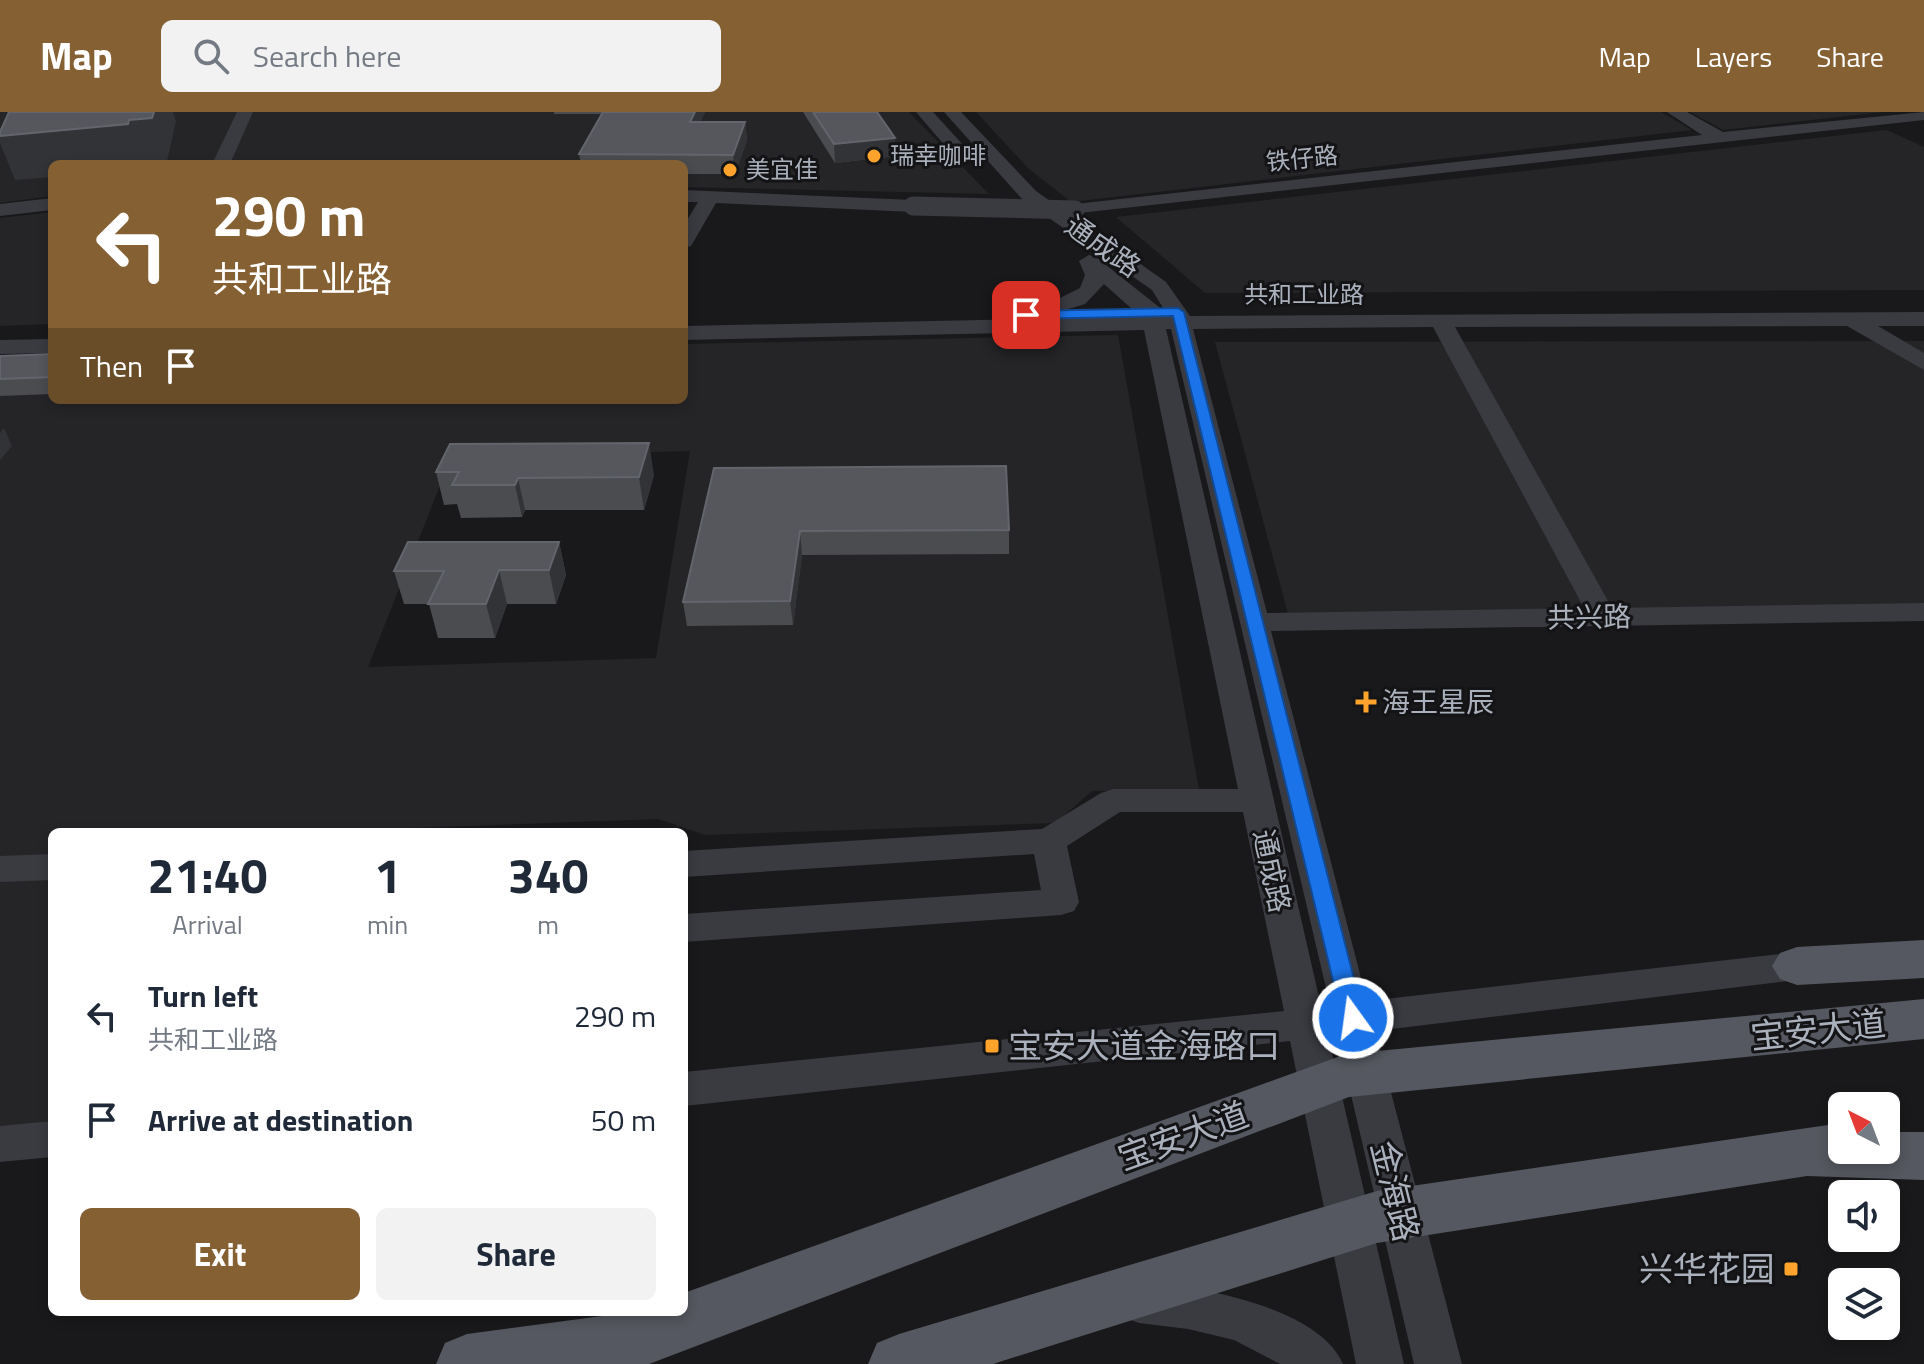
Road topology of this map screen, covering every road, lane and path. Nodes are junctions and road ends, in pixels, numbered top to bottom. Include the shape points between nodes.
1 (245, 112) edge
2 (924, 112) edge
3 (952, 112) edge
4 (1675, 112) edge
5 (1924, 115) edge
6 (1881, 120) junction
7 (1910, 134) dead end
8 (1722, 139) junction
9 (223, 160) edge
10 (972, 165) dead end
11 (999, 191) dead end
12 (688, 196) edge
13 (711, 196) junction
14 (48, 204) edge
15 (0, 210) edge
16 (688, 235) edge
17 (1091, 263) junction
18 (1924, 308) edge
19 (1026, 315) junction
20 (1166, 317) junction
21 (1851, 319) junction
22 (1924, 319) edge
23 (1440, 320) junction
24 (688, 322) edge
25 (688, 333) edge
26 (48, 335) edge
27 (0, 337) edge
28 (48, 346) edge
29 (0, 347) edge
30 (1924, 363) edge
31 (1924, 612) edge
32 (1603, 617) junction
33 (1255, 622) junction
34 (1257, 800) junction
35 (1049, 841) junction
36 (688, 864) edge
37 (48, 867) edge
38 (0, 869) edge
39 (688, 928) edge
40 (1924, 959) edge
41 (1797, 966) junction
42 (1924, 975) edge
43 (1353, 1018) junction
44 (1924, 1019) edge
45 (1306, 1023) junction
46 (1343, 1080) junction
47 (688, 1089) edge
48 (1924, 1136) edge
49 (48, 1139) edge
50 (1900, 1139) edge
51 (0, 1144) edge
52 (1828, 1149) edge
53 (1787, 1154) junction
54 (1924, 1156) edge
55 (1375, 1220) junction
56 (1092, 1305) junction
57 (467, 1364) edge
58 (899, 1364) edge
59 (1319, 1364) edge
60 (1380, 1364) edge
61 (1438, 1364) edge

1 - 9 street
2 - 10 street
3 - 20 street, 通成路 via 1029,195 1159,286
4 - 8 street
5 - 6 street, 铁仔路
6 - 7 street
6 - 8 street, 铁仔路
8 - 13 street, 铁仔路, bridge via 1075,210
11 - 17 street, 通成路
12 - 13 street, 铁仔路
13 - 16 street
14 - 15 street
17 - 19 street via 1097,274 1088,293
17 - 20 street, 通成路
18 - 20 street, 共和工业路
19 - 20 street, 共和工业路
19 - 24 street, 共和工业路
20 - 23 street, 共和工业路
20 - 25 street, 共和工业路
20 - 33 street, 通成路
20 - 34 street, 通成路
21 - 22 street, 共和工业路
21 - 23 street, 共和工业路
21 - 30 street
23 - 32 street
26 - 27 street
28 - 29 street
31 - 32 street, 共兴路
32 - 33 street, 共兴路
33 - 43 street, 通成路
34 - 35 street via 1113,801
34 - 45 street, 通成路
35 - 36 street
35 - 39 street via 1061,902
37 - 38 street
40 - 41 main road
41 - 42 street
41 - 43 street
43 - 45 street
43 - 46 street, 金海路
44 - 46 main road, 宝安大道
45 - 46 street, 金海路
45 - 47 street
46 - 55 street, 金海路
46 - 57 main road, 宝安大道 via 622,1345
48 - 50 main road
49 - 51 street
52 - 53 main road
53 - 54 main road
53 - 55 main road
55 - 56 main road
55 - 60 street, 金海路
55 - 61 street, 金海路
56 - 58 main road
56 - 59 street via 1133,1301 1216,1312 1257,1324

